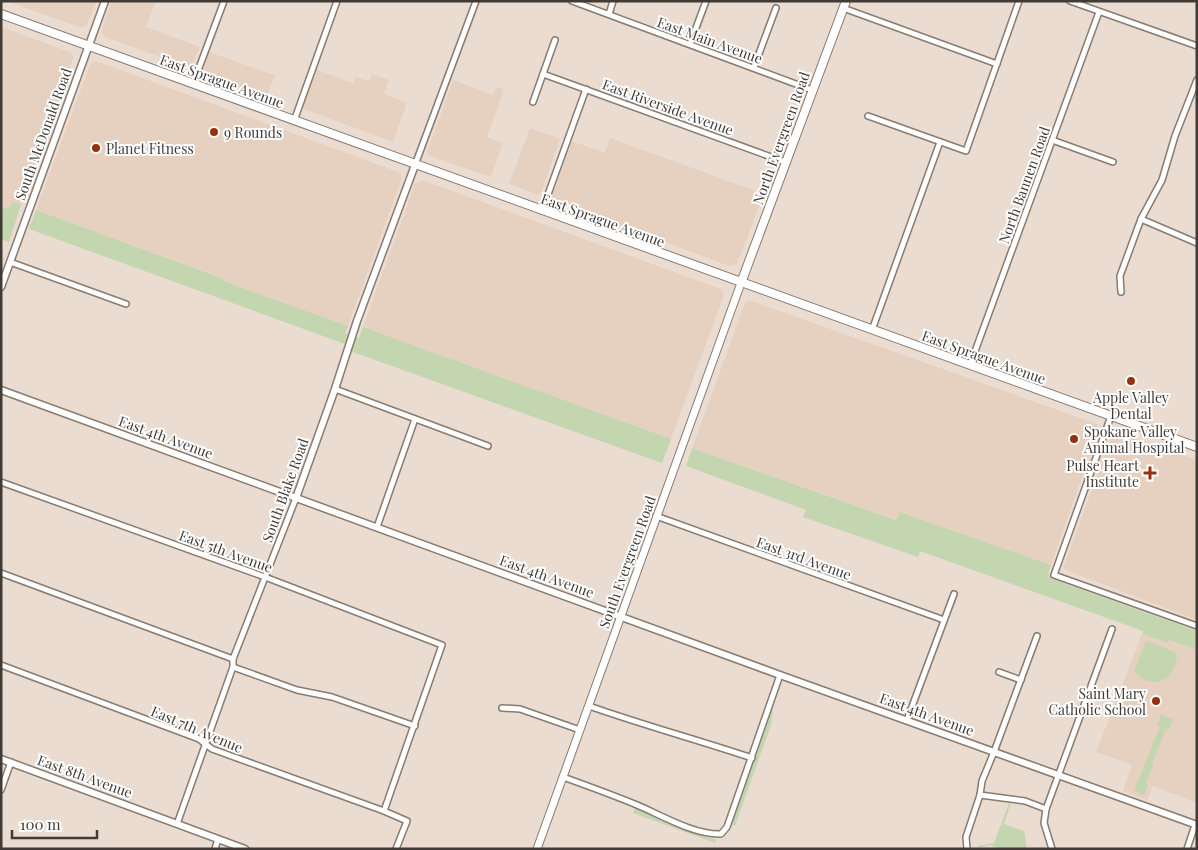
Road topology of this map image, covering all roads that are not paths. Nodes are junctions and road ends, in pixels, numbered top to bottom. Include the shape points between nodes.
1 (105, 1) edge
2 (224, 1) edge
3 (337, 1) edge
4 (476, 1) edge
5 (572, 1) edge
6 (613, 1) edge
7 (706, 1) edge
8 (1019, 1) edge
9 (1070, 1) edge
10 (1080, 3) edge
11 (844, 4) edge
12 (776, 8) dead end
13 (1099, 12) junction
14 (1, 14) edge
15 (609, 14) junction
16 (555, 40) dead end
17 (690, 44) junction
18 (88, 46) junction
19 (1197, 46) edge
20 (997, 64) junction
21 (754, 68) junction
22 (543, 74) junction
23 (1197, 80) edge
24 (194, 84) junction
25 (586, 89) junction
26 (812, 90) junction
27 (533, 102) dead end
28 (868, 116) dead end
29 (294, 121) junction
30 (1052, 140) junction
31 (940, 142) junction
32 (785, 162) junction
33 (1113, 162) dead end
34 (415, 165) junction
35 (542, 211) junction
36 (1141, 219) junction
37 (1197, 244) edge
38 (10, 262) junction
39 (741, 283) junction
40 (1, 287) edge
41 (1121, 292) dead end
42 (126, 304) dead end
43 (872, 330) junction
44 (970, 365) junction
45 (336, 389) junction
46 (1, 390) edge
47 (1111, 416) junction
48 (416, 419) junction
49 (488, 446) dead end
50 (1197, 448) edge
51 (1, 482) edge
52 (296, 498) junction
53 (656, 516) junction
54 (377, 527) junction
55 (1, 573) edge
56 (265, 577) junction
57 (954, 594) dead end
58 (620, 616) junction
59 (944, 620) junction
60 (1197, 626) edge
61 (1112, 629) dead end
62 (1037, 636) dead end
63 (233, 660) junction
64 (1, 665) edge
65 (233, 667) junction
66 (999, 672) dead end
67 (780, 675) junction
68 (1021, 680) junction
69 (589, 706) junction
70 (502, 708) dead end
71 (908, 720) junction
72 (415, 726) junction
73 (580, 730) junction
74 (206, 744) junction
75 (994, 752) junction
76 (1, 758) edge
77 (752, 758) junction
78 (11, 762) junction
79 (1058, 775) junction
80 (563, 778) junction
81 (1, 790) edge
82 (980, 795) junction
83 (1046, 809) junction
84 (384, 811) junction
85 (177, 824) junction
86 (1196, 825) edge
87 (218, 839) junction
88 (215, 849) edge
89 (245, 849) edge
90 (396, 849) edge
91 (537, 849) edge
92 (967, 849) edge
93 (1052, 849) edge
94 (1187, 849) edge

1 - 18 street, South McDonald Road
2 - 24 street
3 - 29 street
4 - 34 street
5 - 15 street, East Main Avenue
6 - 15 street
7 - 17 street
8 - 20 street
9 - 10 street
10 - 13 street
11 - 20 street
11 - 26 main road, North Evergreen Road
12 - 21 street
13 - 19 street
13 - 30 street, North Bannen Road
14 - 18 main road, East Sprague Avenue
15 - 17 street, East Main Avenue
16 - 22 street
17 - 21 street, East Main Avenue
18 - 24 main road, East Sprague Avenue
18 - 38 street, South McDonald Road
20 - 31 street via 966,151
21 - 26 street, East Main Avenue
22 - 25 street, East Riverside Avenue
22 - 27 street
23 - 36 street via 1162,180
24 - 29 main road, East Sprague Avenue
25 - 32 street, East Riverside Avenue
25 - 35 street
26 - 32 main road, North Evergreen Road
28 - 31 street
29 - 34 main road, East Sprague Avenue
30 - 33 street
30 - 44 street, North Bannen Road
31 - 43 street
32 - 39 main road, North Evergreen Road
34 - 35 main road, East Sprague Avenue
34 - 45 street, South Blake Road
35 - 39 main road, East Sprague Avenue
36 - 37 street
36 - 41 street via 1120,276
38 - 40 street, South McDonald Road
38 - 42 street
39 - 43 main road, East Sprague Avenue
39 - 53 main road, South Evergreen Road
43 - 44 main road, East Sprague Avenue
44 - 47 main road, East Sprague Avenue
45 - 48 street
45 - 52 street, South Blake Road
46 - 52 street, East 4th Avenue
47 - 50 main road, East Sprague Avenue
47 - 60 street via 1054,575
48 - 49 street
48 - 54 street
51 - 56 street, East 5th Avenue
52 - 54 street, East 4th Avenue
52 - 56 street, South Blake Road
53 - 58 main road, South Evergreen Road
53 - 59 street, East 3rd Avenue
54 - 58 street, East 4th Avenue
55 - 63 street
56 - 63 street, South Blake Road
56 - 72 street, East 5th Avenue via 442,645
57 - 59 street
58 - 67 street, East 4th Avenue
58 - 69 main road, South Evergreen Road
59 - 71 street
61 - 79 street
62 - 68 street
63 - 65 street, South Blake Road
64 - 74 street, East 7th Avenue
65 - 72 street
65 - 74 street, South Blake Road
66 - 68 street
67 - 71 street, East 4th Avenue
67 - 77 street
68 - 75 street
69 - 73 main road, South Evergreen Road
69 - 77 street
70 - 73 street via 520,709
71 - 75 street, East 4th Avenue
72 - 84 street
73 - 80 main road, South Evergreen Road
74 - 84 street, East 7th Avenue via 212,749
74 - 85 street, South Blake Road
75 - 79 street, East 4th Avenue
75 - 82 street
76 - 78 street, East 8th Avenue
77 - 80 street via 727,827 721,834 710,834 678,823
78 - 81 street
78 - 85 street, East 8th Avenue
79 - 83 street
79 - 86 street, East 4th Avenue
80 - 91 main road, South Evergreen Road
82 - 83 street via 1025,801
82 - 92 street via 966,837
83 - 93 street via 1044,823
84 - 90 street, East 7th Avenue via 407,821
85 - 87 street, East 8th Avenue
86 - 94 street
87 - 88 street
87 - 89 street, East 8th Avenue

